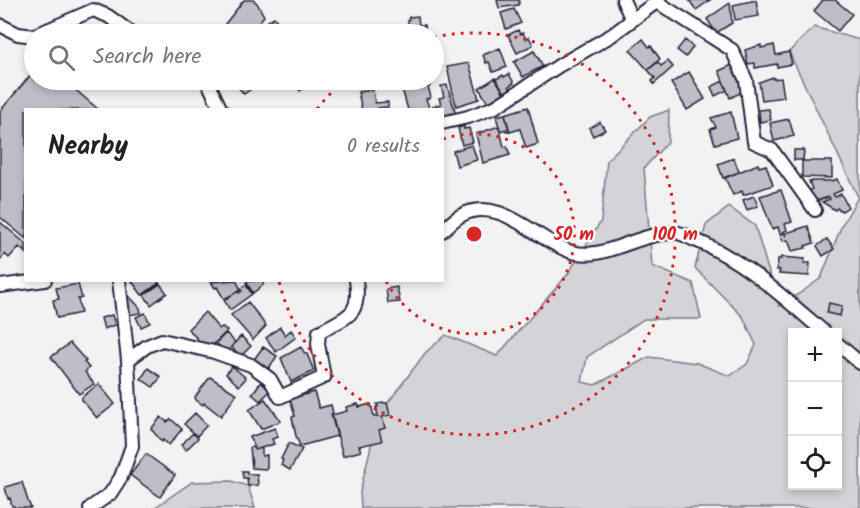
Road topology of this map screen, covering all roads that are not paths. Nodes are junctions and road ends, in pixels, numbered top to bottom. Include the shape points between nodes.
1 (623, 0) edge
2 (658, 1) edge
3 (632, 20) junction
4 (61, 24) edge
5 (119, 24) edge
6 (0, 25) edge
7 (24, 34) edge
8 (212, 90) edge
9 (220, 108) edge
10 (444, 123) edge
11 (814, 210) dead end
12 (444, 229) edge
13 (30, 282) edge
14 (119, 282) edge
15 (357, 282) edge
16 (0, 286) edge
17 (818, 328) edge
18 (842, 348) edge
19 (128, 360) junction
20 (860, 363) edge
21 (90, 508) edge

1 - 3 street
2 - 3 street
2 - 11 street via 732,50 746,80 754,142 772,150
3 - 10 street via 495,107
4 - 5 street via 93,10
6 - 7 street
8 - 9 street
12 - 17 street via 460,215 480,210 524,224 572,252 591,254 656,235 679,233 719,249
13 - 16 street
14 - 19 street
15 - 19 street via 358,302 352,312 319,332 324,377 280,397 270,379 251,365 214,352 162,340
18 - 20 street
19 - 21 street via 132,446 122,477 110,494

